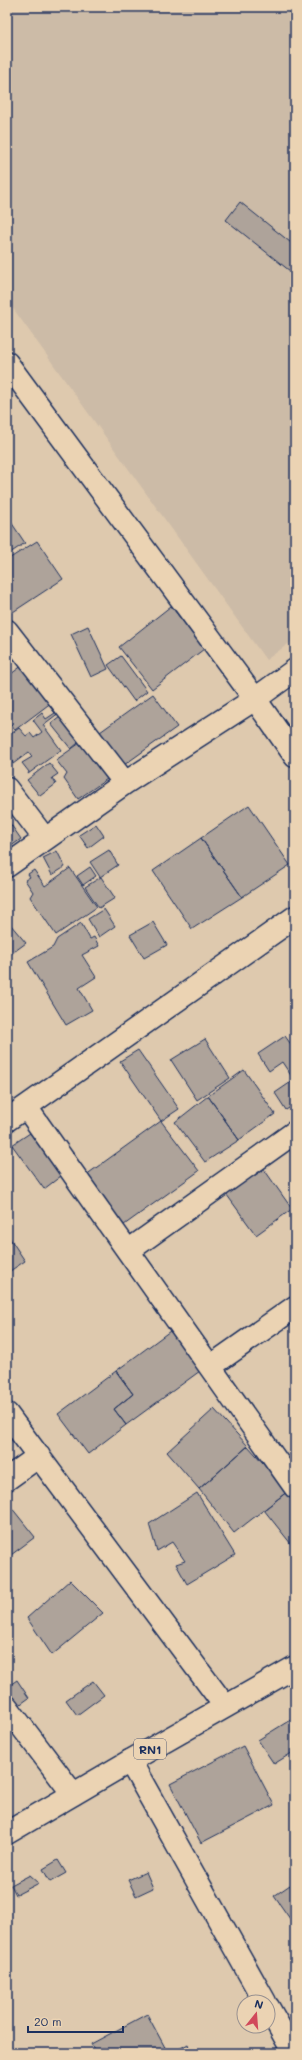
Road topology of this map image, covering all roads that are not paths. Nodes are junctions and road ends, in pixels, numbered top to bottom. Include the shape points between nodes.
1 (7, 362) edge
2 (7, 631) edge
3 (295, 670) edge
4 (255, 699) junction
5 (295, 756) edge
6 (126, 783) junction
7 (7, 789) edge
8 (45, 839) junction
9 (7, 866) edge
10 (292, 926) edge
11 (26, 1107) junction
12 (7, 1120) edge
13 (295, 1132) edge
14 (128, 1251) junction
15 (295, 1307) edge
16 (211, 1366) junction
17 (7, 1414) edge
18 (39, 1456) junction
19 (7, 1479) edge
20 (294, 1484) edge
21 (295, 1667) edge
22 (225, 1706) junction
23 (7, 1707) edge
24 (130, 1761) junction
25 (73, 1794) junction
26 (7, 1833) edge
27 (261, 1994) edge
28 (276, 2021) edge
29 (294, 2053) edge

1 - 4 main road
2 - 6 main road
3 - 4 main road
4 - 5 main road
4 - 6 main road
6 - 8 main road
7 - 8 main road
8 - 9 main road
10 - 11 main road
11 - 12 main road
11 - 14 main road
13 - 14 main road
14 - 16 main road
15 - 16 main road
16 - 20 main road
17 - 18 main road
18 - 19 main road
18 - 22 main road
21 - 22 main road, RN1
22 - 24 main road, RN1
23 - 25 main road
24 - 25 main road, RN1
24 - 27 main road
25 - 26 main road, RN1
28 - 29 main road

